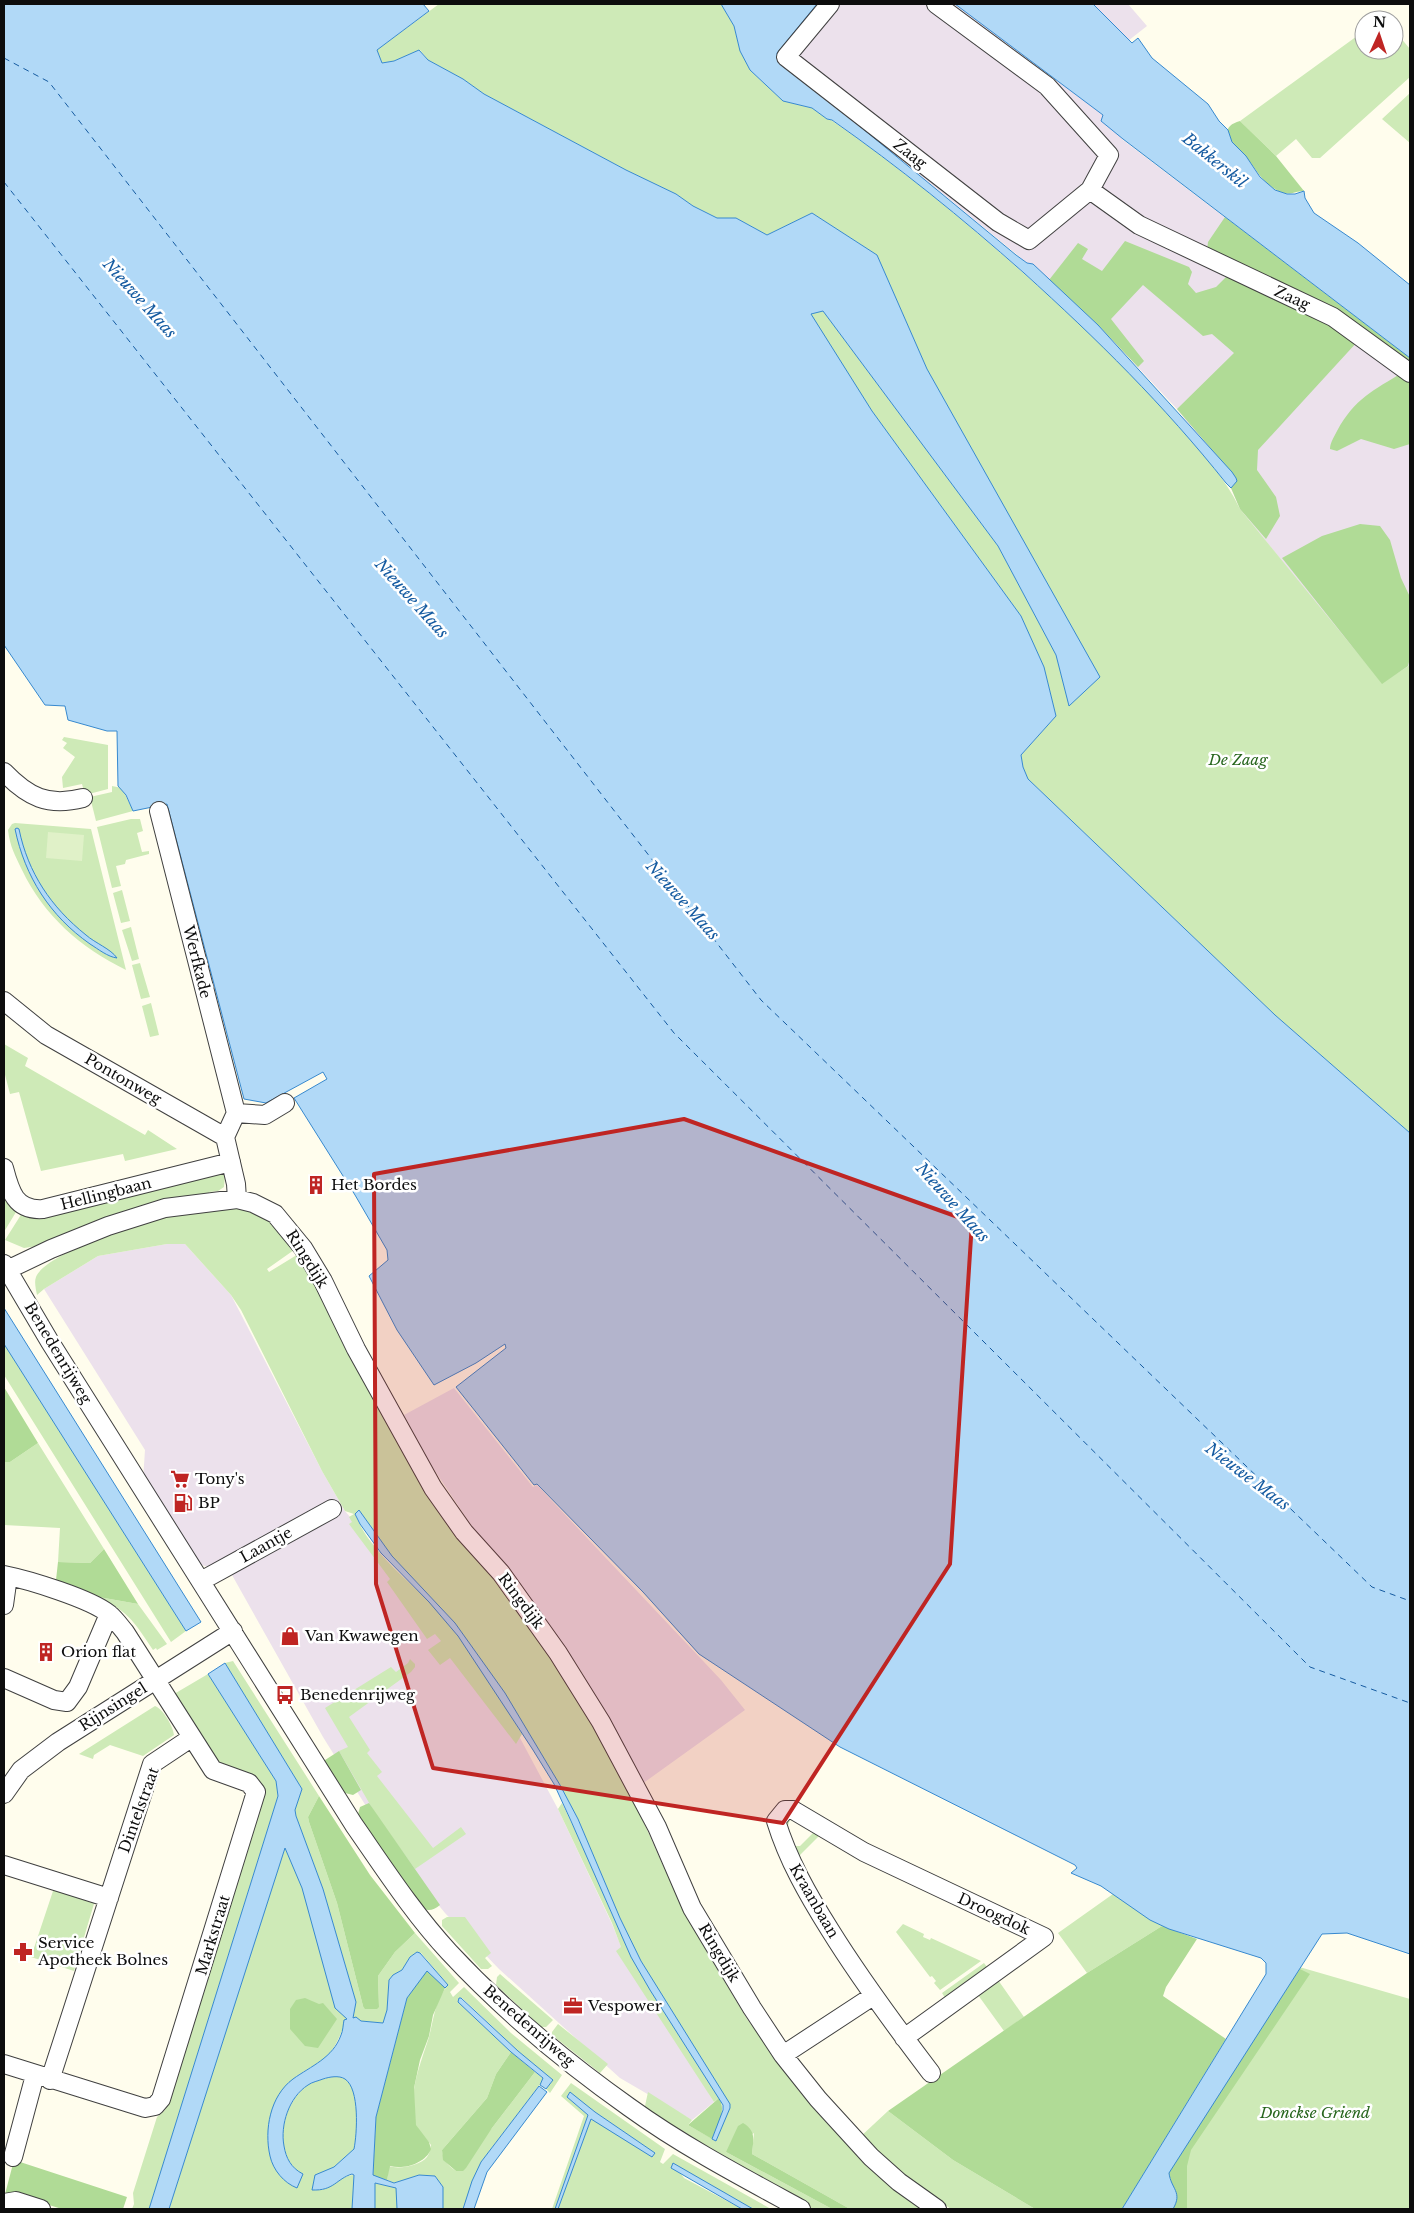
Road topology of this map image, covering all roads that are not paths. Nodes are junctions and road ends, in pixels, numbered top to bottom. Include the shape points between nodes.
1 (830, 4) edge
2 (936, 4) edge
3 (1090, 190) junction
4 (1410, 373) edge
5 (4, 772) edge
6 (83, 798) dead end
7 (159, 811) dead end
8 (4, 1001) edge
9 (285, 1103) dead end
10 (236, 1113) junction
11 (225, 1137) junction
12 (231, 1162) junction
13 (4, 1168) edge
14 (238, 1199) junction
15 (6, 1267) edge
16 (332, 1509) dead end
17 (6, 1575) edge
18 (201, 1581) junction
19 (4, 1605) edge
20 (109, 1614) junction
21 (233, 1631) junction
22 (4, 1678) edge
23 (155, 1680) junction
24 (191, 1738) junction
25 (4, 1794) edge
26 (793, 1810) joint
27 (4, 1865) edge
28 (109, 1898) junction
29 (873, 1996) junction
30 (904, 2038) junction
31 (783, 2055) junction
32 (4, 2064) edge
33 (932, 2073) dead end
34 (43, 2077) junction
35 (13, 2157) dead end
36 (4, 2203) edge
37 (41, 2209) edge
38 (801, 2209) edge
39 (937, 2209) edge

1 - 3 street, Zaag via 786,56 998,222 1029,240
2 - 3 street, Zaag via 1047,86 1109,155
3 - 4 street, Zaag via 1139,225 1333,317
5 - 6 street via 20,789 36,798 58,802
7 - 10 street, Werfkade
8 - 11 street, Pontonweg via 46,1035
9 - 10 street via 265,1115
10 - 11 street
11 - 12 street
12 - 13 street, Hellingbaan via 33,1210 14,1198
12 - 14 street
14 - 15 street, Ringdijk via 156,1211 108,1226
14 - 31 street, Ringdijk via 275,1214 303,1248 433,1488 464,1532 501,1573 558,1653 601,1722 657,1827 692,1908
15 - 18 street, Benedenrijweg
16 - 18 street, Laantje
17 - 19 street
17 - 20 street via 81,1600
18 - 21 street, Benedenrijweg
20 - 22 street via 78,1687 67,1702 54,1700
20 - 23 street, Markstraat via 125,1632
21 - 23 street, Rijnsingel
21 - 38 street, Benedenrijweg via 354,1825 399,1890 448,1951 540,2040 622,2102 713,2161
23 - 24 street, Markstraat
23 - 25 street, Rijnsingel via 58,1742 21,1770
24 - 28 street, Dintelstraat via 152,1764
24 - 34 street, Markstraat via 212,1770 249,1783 256,1792 161,2100 145,2108
26 - 29 street, Kraanbaan via 785,1810 776,1821 784,1847 805,1889
26 - 30 street, Droogdok via 864,1852 1044,1937
27 - 28 street
28 - 34 street, Dintelstraat via 80,1993
29 - 30 street, Kraanbaan
29 - 31 street
30 - 33 street, Kraanbaan
31 - 39 street, Ringdijk via 871,2157
32 - 34 street, Markstraat
34 - 35 street
36 - 37 street via 16,2201

